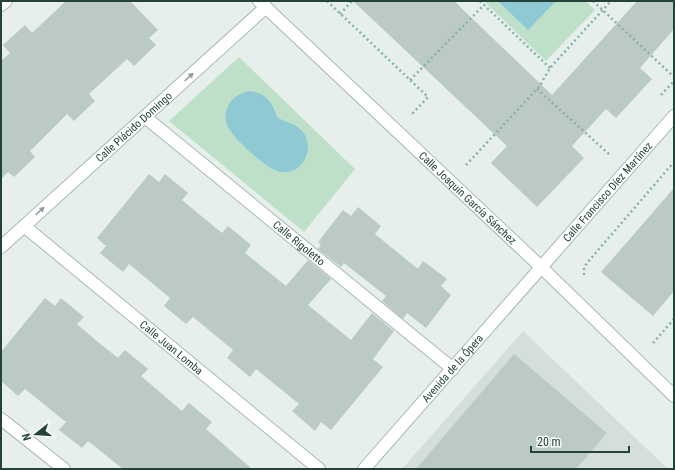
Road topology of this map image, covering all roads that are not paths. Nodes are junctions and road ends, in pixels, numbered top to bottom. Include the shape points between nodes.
1 (6, 1) edge
2 (263, 4) edge
3 (1, 5) edge
4 (674, 116) edge
5 (145, 117) junction
6 (24, 226) junction
7 (1, 247) edge
8 (541, 268) junction
9 (453, 369) junction
10 (674, 396) edge
11 (1, 418) edge
12 (64, 469) edge
13 (319, 469) edge
14 (364, 469) edge

1 - 3 street
5 -> 2 street, Calle Plácido Domingo
2 - 8 street, Calle Joaquín García Sánchez
4 - 8 street, Calle Francisco Díez Martínez
6 -> 5 street, Calle Plácido Domingo
5 - 9 street, Calle Rigoletto
6 - 7 street, Calle Plácido Domingo
6 - 13 street, Calle Juan Lomba
8 - 9 street, Avenida de la Ópera
8 - 10 street, Calle Joaquín García Sánchez
9 - 14 street, Avenida de la Ópera
11 - 12 street

